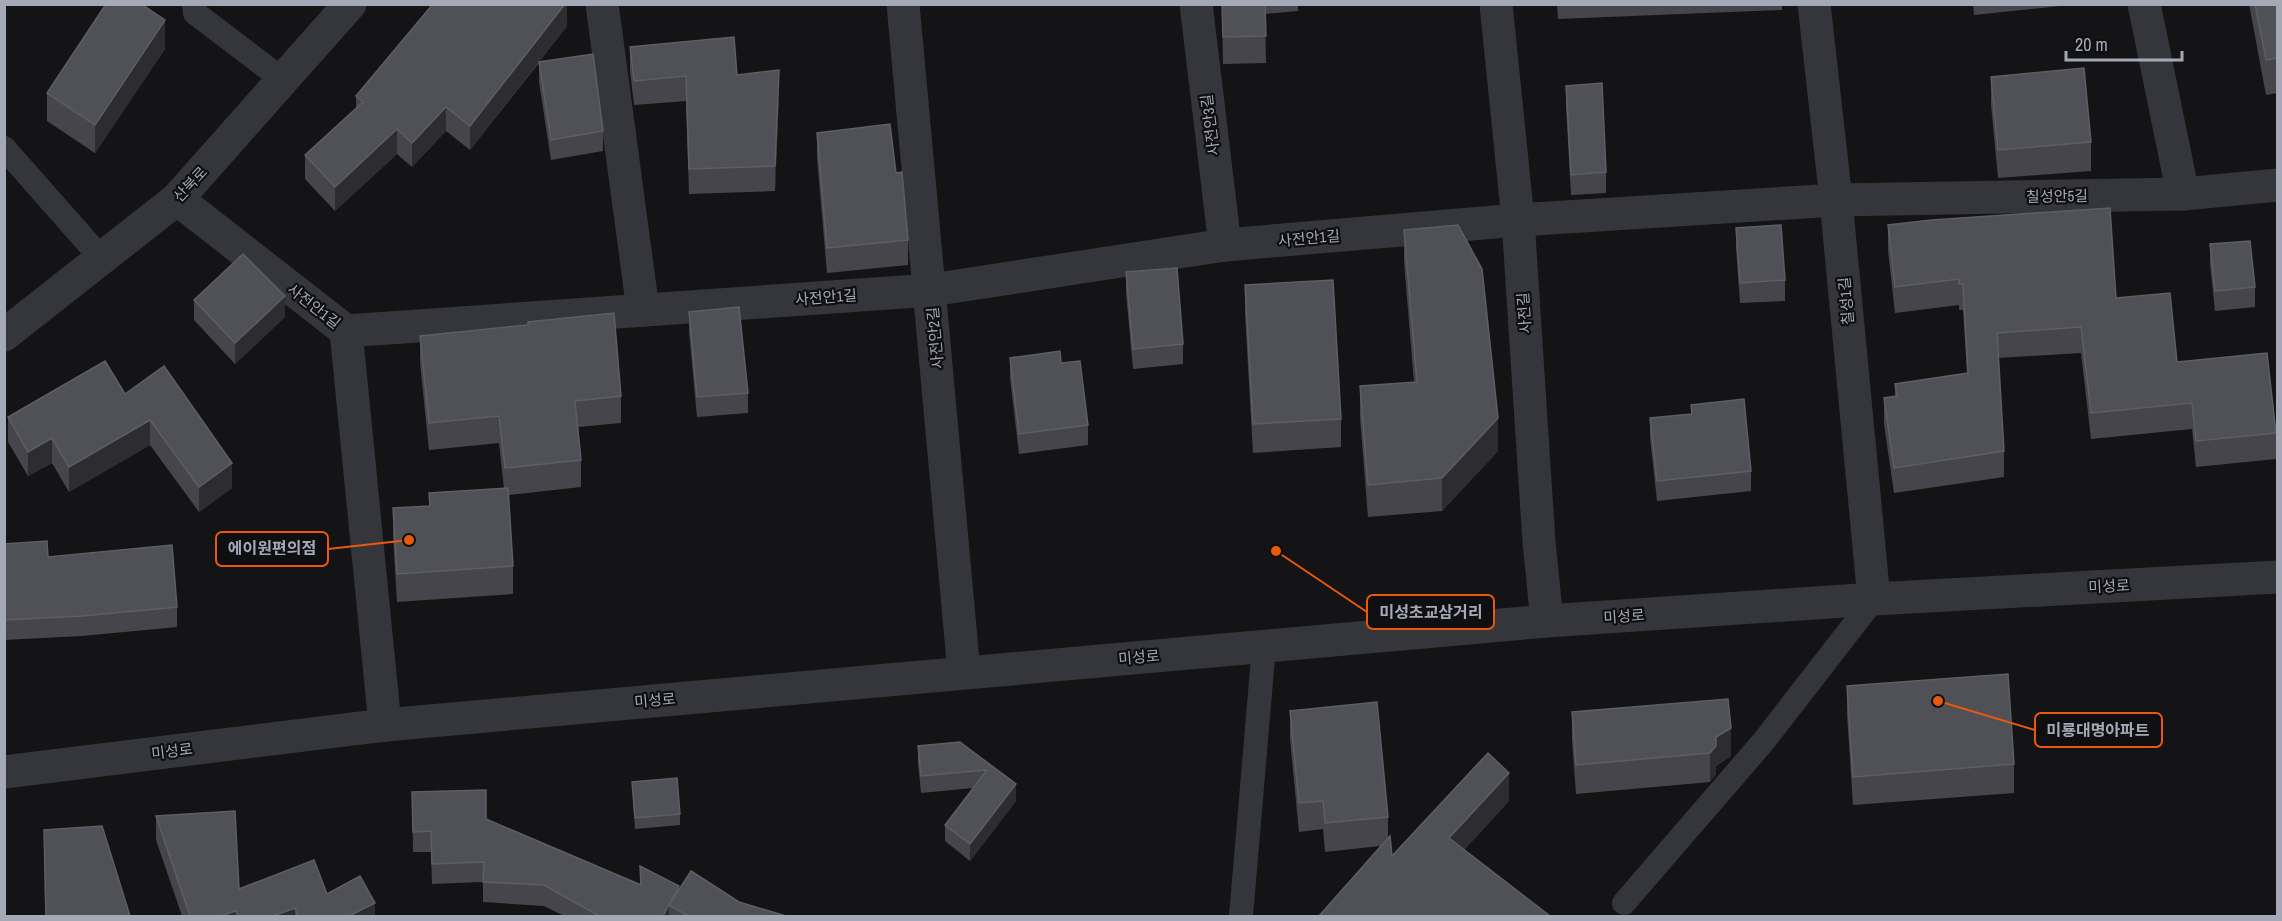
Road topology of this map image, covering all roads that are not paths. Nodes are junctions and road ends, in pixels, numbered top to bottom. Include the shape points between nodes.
1 (194, 4) edge
2 (350, 4) edge
3 (602, 4) edge
4 (903, 4) edge
5 (1196, 4) edge
6 (1496, 4) edge
7 (1814, 4) edge
8 (2144, 4) edge
9 (283, 80) junction
10 (4, 148) edge
11 (2277, 185) edge
12 (2182, 194) junction
13 (177, 199) junction
14 (1836, 200) junction
15 (1518, 220) junction
16 (1225, 245) junction
17 (102, 259) junction
18 (931, 290) junction
19 (643, 310) junction
20 (346, 331) junction
21 (4, 335) edge
22 (2277, 577) edge
23 (1874, 599) junction
24 (1547, 621) junction
25 (1264, 646) junction
26 (964, 672) junction
27 (385, 724) junction
28 (4, 772) edge
29 (1624, 903) dead end
30 (1241, 916) edge

1 - 9 lane via 195,13
2 - 9 street, 산북로
3 - 19 street
4 - 18 street, 사전안2길
5 - 16 street, 사전안3길
6 - 15 street, 사전길
7 - 14 street, 칠성1길
8 - 12 street
9 - 13 street, 산북로
10 - 17 lane
11 - 12 street, 칠성안5길
12 - 14 street, 칠성안5길
13 - 17 street, 산북로
13 - 20 street, 사전안1길
14 - 15 street, 칠성안5길
14 - 23 street, 칠성1길
15 - 16 street, 사전안1길
15 - 24 street, 사전길
16 - 18 street, 사전안1길
17 - 21 street, 산북로
18 - 19 street, 사전안1길
18 - 26 street, 사전안2길
19 - 20 street, 사전안1길
20 - 27 street
22 - 23 street, 미성로
23 - 24 street, 미성로
23 - 29 lane via 1763,742
24 - 25 street, 미성로
25 - 26 street, 미성로
25 - 30 lane
26 - 27 street, 미성로
27 - 28 street, 미성로

